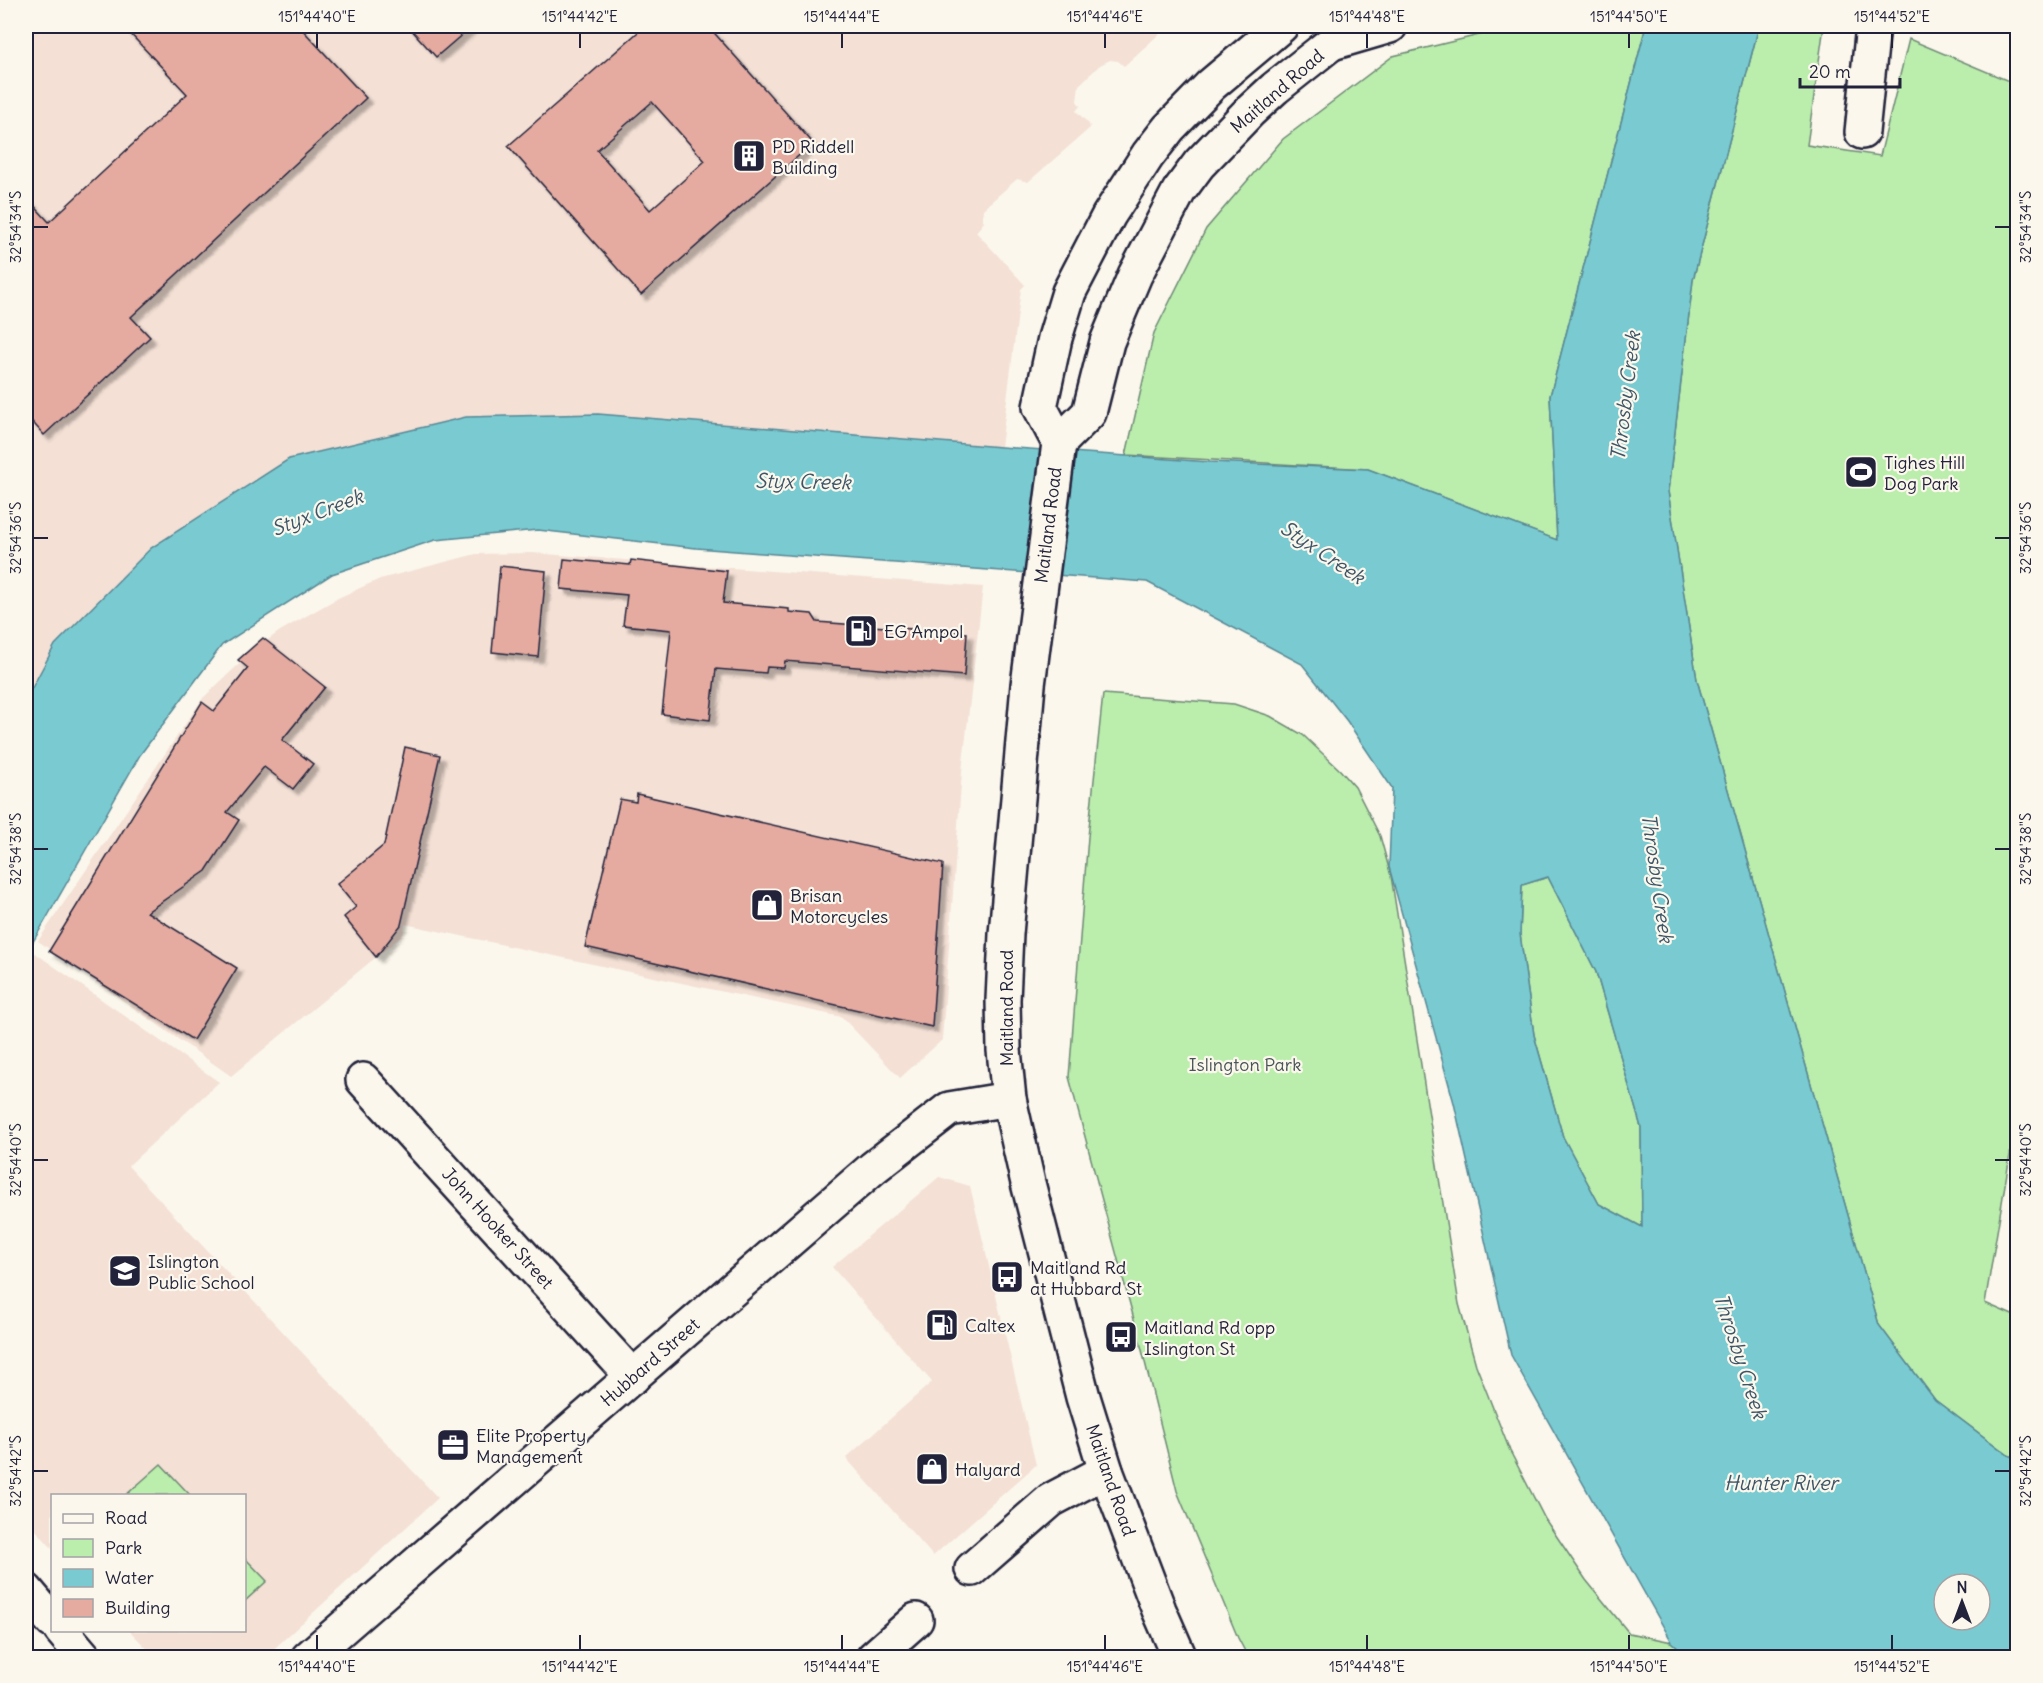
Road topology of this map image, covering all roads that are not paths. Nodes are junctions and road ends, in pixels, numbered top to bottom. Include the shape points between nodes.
1 (1281, 26) edge
2 (1390, 26) edge
3 (1874, 26) edge
4 (1342, 34) edge
5 (1862, 132) dead end
6 (1059, 443) junction
7 (363, 1080) dead end
8 (1009, 1099) junction
9 (633, 1377) junction
10 (1106, 1471) junction
11 (972, 1569) dead end
12 (26, 1590) edge
13 (51, 1620) edge
14 (916, 1620) dead end
15 (63, 1632) edge
16 (85, 1658) edge
17 (308, 1658) edge
18 (873, 1658) edge
19 (1180, 1658) edge

1 - 6 main road, Maitland Road via 1211,85 1169,128 1109,215 1069,292 1055,338 1040,407
2 - 4 main road
3 - 5 main road
4 - 6 main road, Maitland Road via 1249,112 1198,164 1179,191 1135,274 1107,342 1089,413
6 - 8 main road, Maitland Road via 1028,686 1006,933 1002,1028
7 - 9 main road, John Hooker Street
8 - 9 main road, Hubbard Street via 949,1109 865,1174
8 - 10 main road, Maitland Road via 1080,1385
9 - 17 main road, Hubbard Street
10 - 11 main road via 1051,1500
10 - 19 main road, Maitland Road
12 - 13 main road
14 - 18 main road
15 - 16 main road

